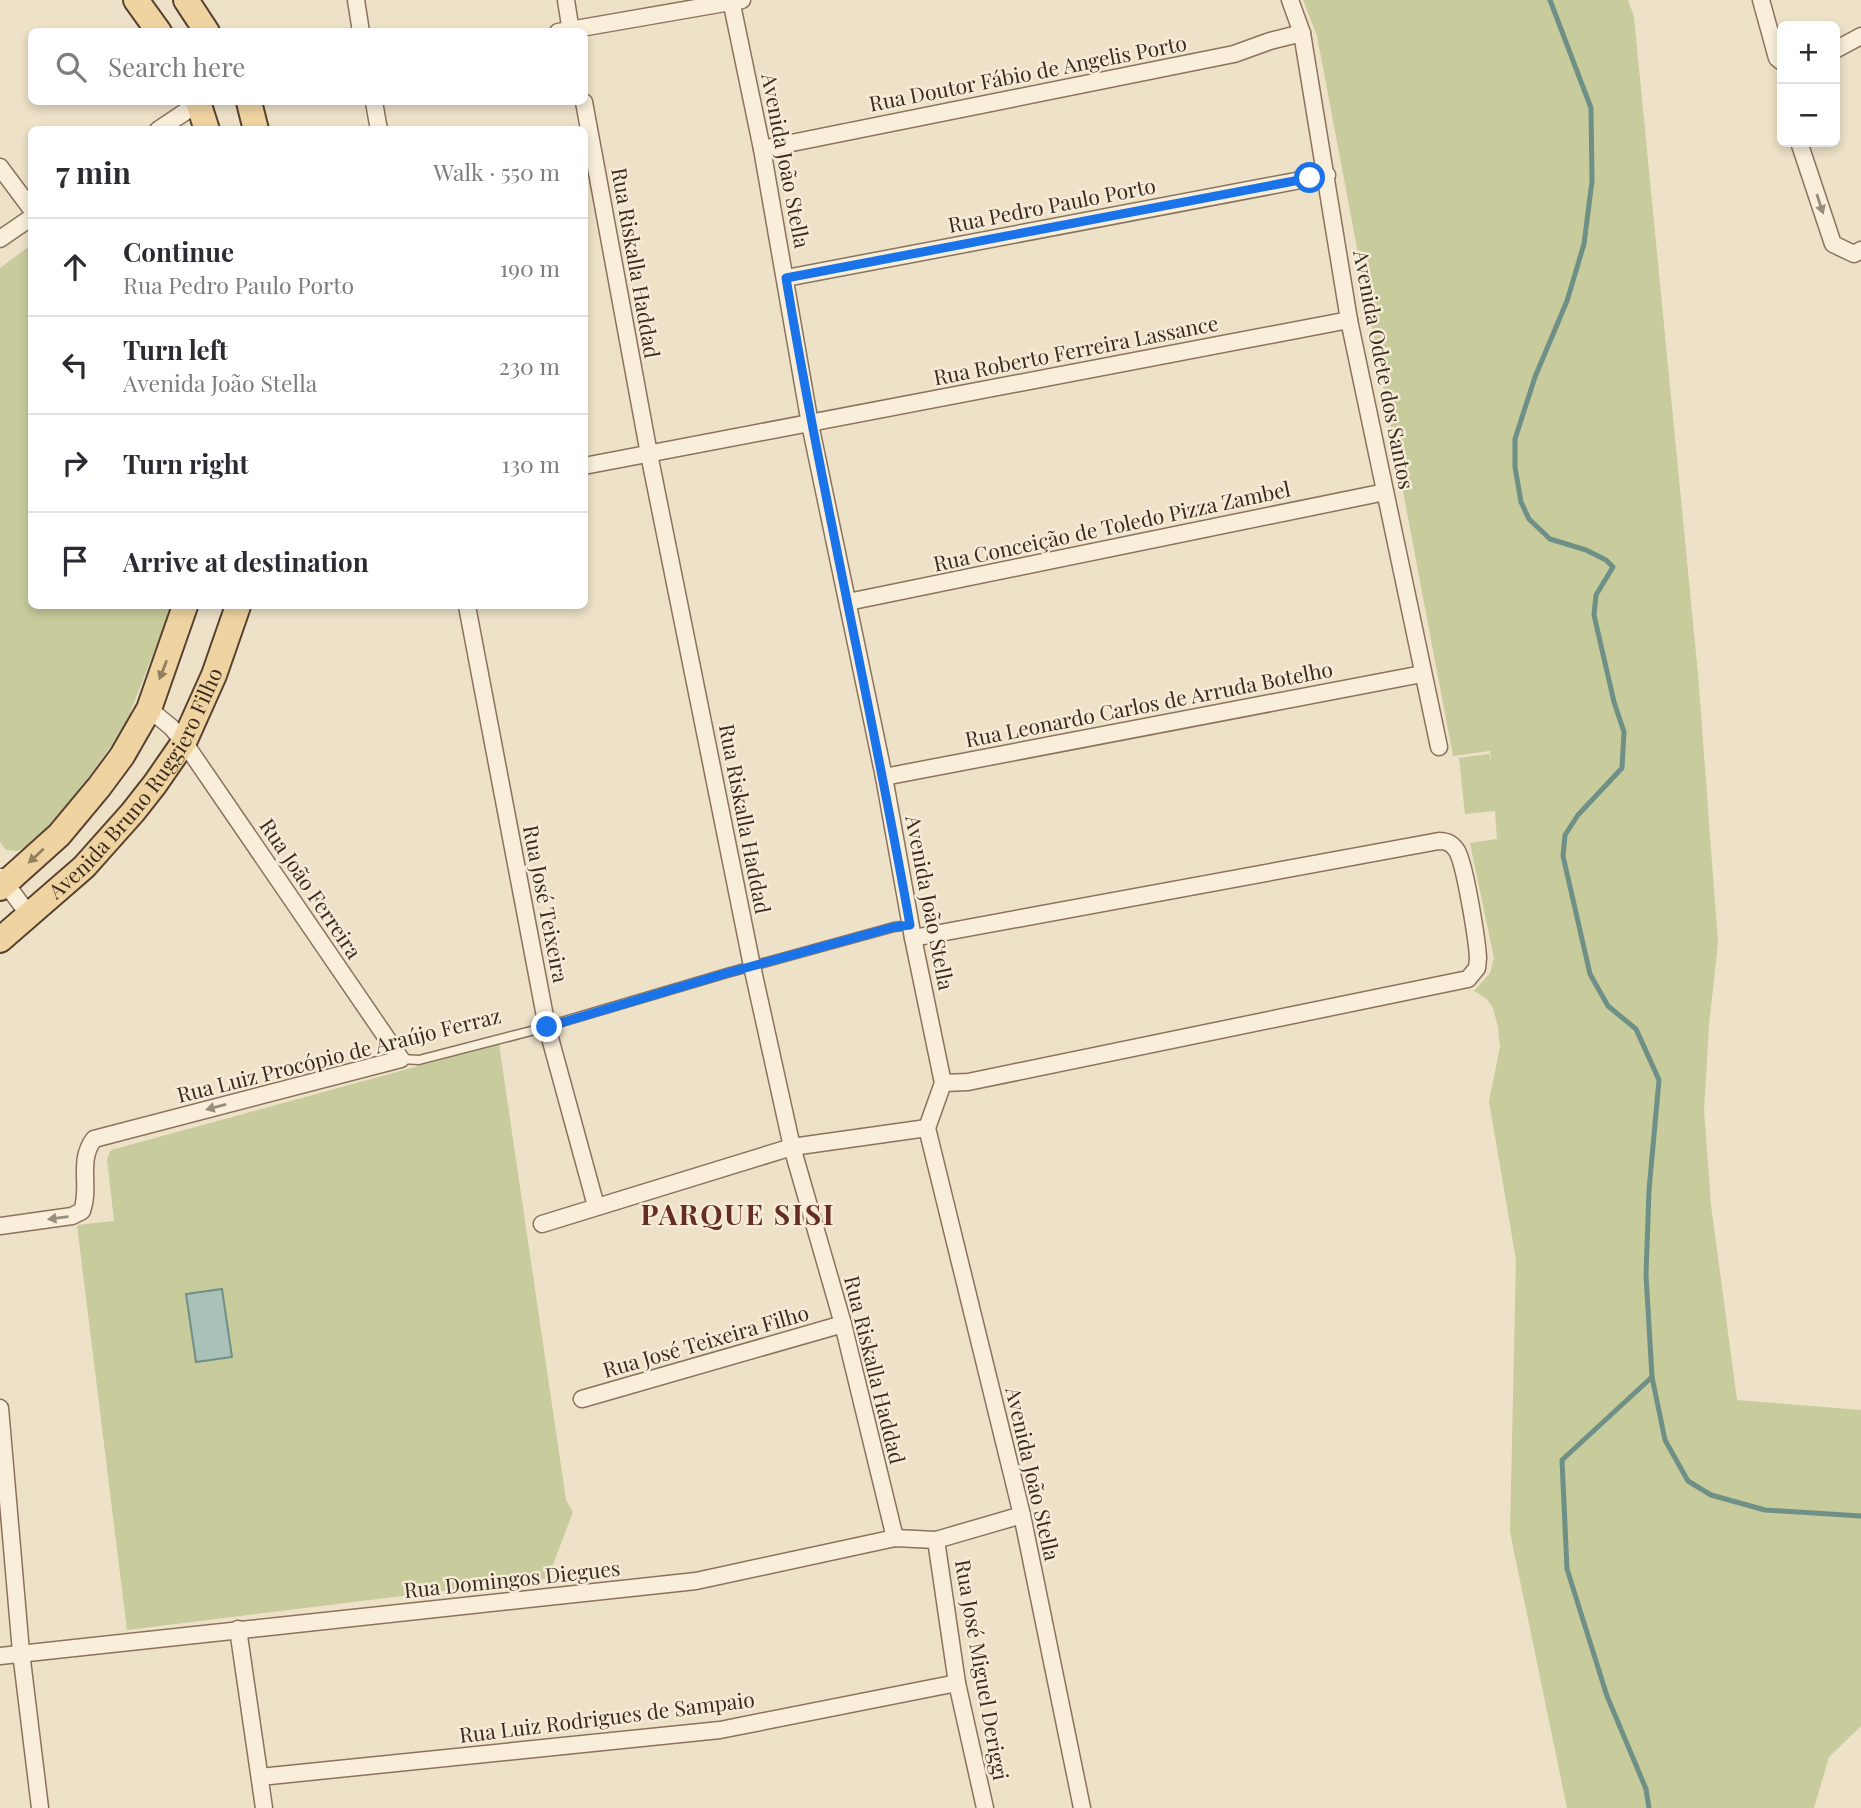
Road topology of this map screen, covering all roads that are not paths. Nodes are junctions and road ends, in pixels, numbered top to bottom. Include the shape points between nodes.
1 (136, 0) edge
2 (186, 0) edge
3 (356, 0) edge
4 (566, 0) edge
5 (1290, 0) edge
6 (1761, 0) edge
7 (735, 1) edge
8 (156, 28) edge
9 (204, 28) edge
10 (360, 28) edge
11 (567, 28) edge
12 (584, 28) edge
13 (1302, 33) junction
14 (1861, 36) edge
15 (1840, 47) edge
16 (1777, 58) edge
17 (195, 105) edge
18 (200, 105) edge
19 (250, 105) edge
20 (375, 105) edge
21 (585, 105) edge
22 (164, 126) edge
23 (206, 126) edge
24 (255, 126) edge
25 (378, 126) edge
26 (1801, 147) edge
27 (762, 149) junction
28 (0, 167) edge
29 (1327, 175) junction
30 (28, 204) edge
31 (28, 219) edge
32 (0, 239) edge
33 (1861, 250) edge
34 (786, 278) junction
35 (1349, 320) junction
36 (810, 424) junction
37 (649, 454) junction
38 (588, 465) edge
39 (1385, 492) junction
40 (848, 602) junction
41 (184, 609) edge
42 (237, 609) edge
43 (468, 609) edge
44 (1422, 674) junction
45 (149, 709) junction
46 (184, 742) junction
47 (1439, 747) dead end
48 (884, 777) junction
49 (2, 882) edge
50 (29, 915) junction
51 (911, 932) junction
52 (0, 940) edge
53 (752, 966) junction
54 (547, 1027) junction
55 (401, 1059) junction
56 (943, 1083) junction
57 (927, 1128) junction
58 (792, 1147) junction
59 (596, 1206) junction
60 (542, 1224) dead end
61 (0, 1226) edge
62 (843, 1324) junction
63 (582, 1399) dead end
64 (0, 1408) edge
65 (1022, 1515) junction
66 (895, 1538) junction
67 (936, 1539) junction
68 (238, 1629) junction
69 (21, 1653) junction
70 (0, 1656) edge
71 (957, 1683) junction
72 (260, 1777) junction
73 (40, 1808) edge
74 (264, 1808) edge
75 (985, 1808) edge
76 (1082, 1808) edge

1 - 8 main road
2 - 9 main road
3 - 10 street
4 - 11 street
5 - 13 street, Avenida Odete dos Santos
6 - 16 street
7 - 12 street
7 - 27 street, Avenida João Stella
13 - 27 street, Rua Doutor Fábio de Angelis Porto via 1234,54
13 - 29 street, Avenida Odete dos Santos
14 - 15 street
17 - 22 street
18 - 23 main road
19 - 24 main road
20 - 25 street
21 - 37 street, Rua Riskalla Haddad
26 -> 33 street via 1833,244 1854,254
27 - 34 street, Avenida João Stella
28 - 30 street
29 - 34 street, Rua Pedro Paulo Porto
29 - 35 street, Avenida Odete dos Santos
31 - 32 street
34 - 36 street, Avenida João Stella
35 - 36 street, Rua Roberto Ferreira Lassance
35 - 39 street, Avenida Odete dos Santos
36 - 37 street, Rua Roberto Ferreira Lassance
36 - 40 street, Avenida João Stella
37 - 38 street, Rua Roberto Ferreira Lassance
37 - 53 street, Rua Riskalla Haddad
39 - 40 street, Rua Conceição de Toledo Pizza Zambel
39 - 44 street, Avenida Odete dos Santos
40 - 48 street, Avenida João Stella
41 -> 45 main road, Avenida Bruno Ruggiero Filho
42 - 46 main road, Avenida Bruno Ruggiero Filho
43 - 54 street, Rua José Teixeira
44 - 47 street, Avenida Odete dos Santos
44 - 48 street, Rua Leonardo Carlos de Arruda Botelho
45 - 46 street, Rua João Ferreira
45 -> 49 main road, Avenida Bruno Ruggiero Filho via 122,756 59,835
46 - 50 main road, Avenida Bruno Ruggiero Filho via 133,812 84,867
46 - 55 street, Rua João Ferreira
48 - 51 street, Avenida João Stella
49 - 50 street
50 - 52 main road, Avenida Bruno Ruggiero Filho
51 - 53 lane, Rua Luiz Procópio de Araújo Ferraz via 894,927
51 - 56 street, Avenida João Stella
51 - 56 street via 1439,841 1449,842 1456,850 1463,870 1478,958 1468,979 968,1082
53 - 54 lane, Rua Luiz Procópio de Araújo Ferraz
53 - 58 street, Rua Riskalla Haddad
54 - 55 lane, Rua Luiz Procópio de Araújo Ferraz via 419,1060
54 - 59 street, Rua José Teixeira
55 -> 61 street, Rua Luiz Procópio de Araújo Ferraz via 94,1139 85,1150 82,1212
56 - 57 street
57 - 58 street
57 - 65 street, Avenida João Stella
58 - 59 street
58 - 62 street, Rua Riskalla Haddad
59 - 60 street
62 - 63 street, Rua José Teixeira Filho
62 - 66 street, Rua Riskalla Haddad
64 - 69 street
65 - 67 street, Rua Domingos Diegues
65 - 76 street, Avenida João Stella
66 - 67 street, Rua Domingos Diegues
66 - 68 street, Rua Domingos Diegues via 696,1581
67 - 71 street, Rua José Miguel Deriggi
68 - 69 street, Rua Domingos Diegues
68 - 72 street
69 - 70 street, Rua Domingos Diegues
69 - 73 street
71 - 72 street, Rua Luiz Rodrigues de Sampaio via 720,1730
71 - 75 street, Rua José Miguel Deriggi
72 - 74 street

